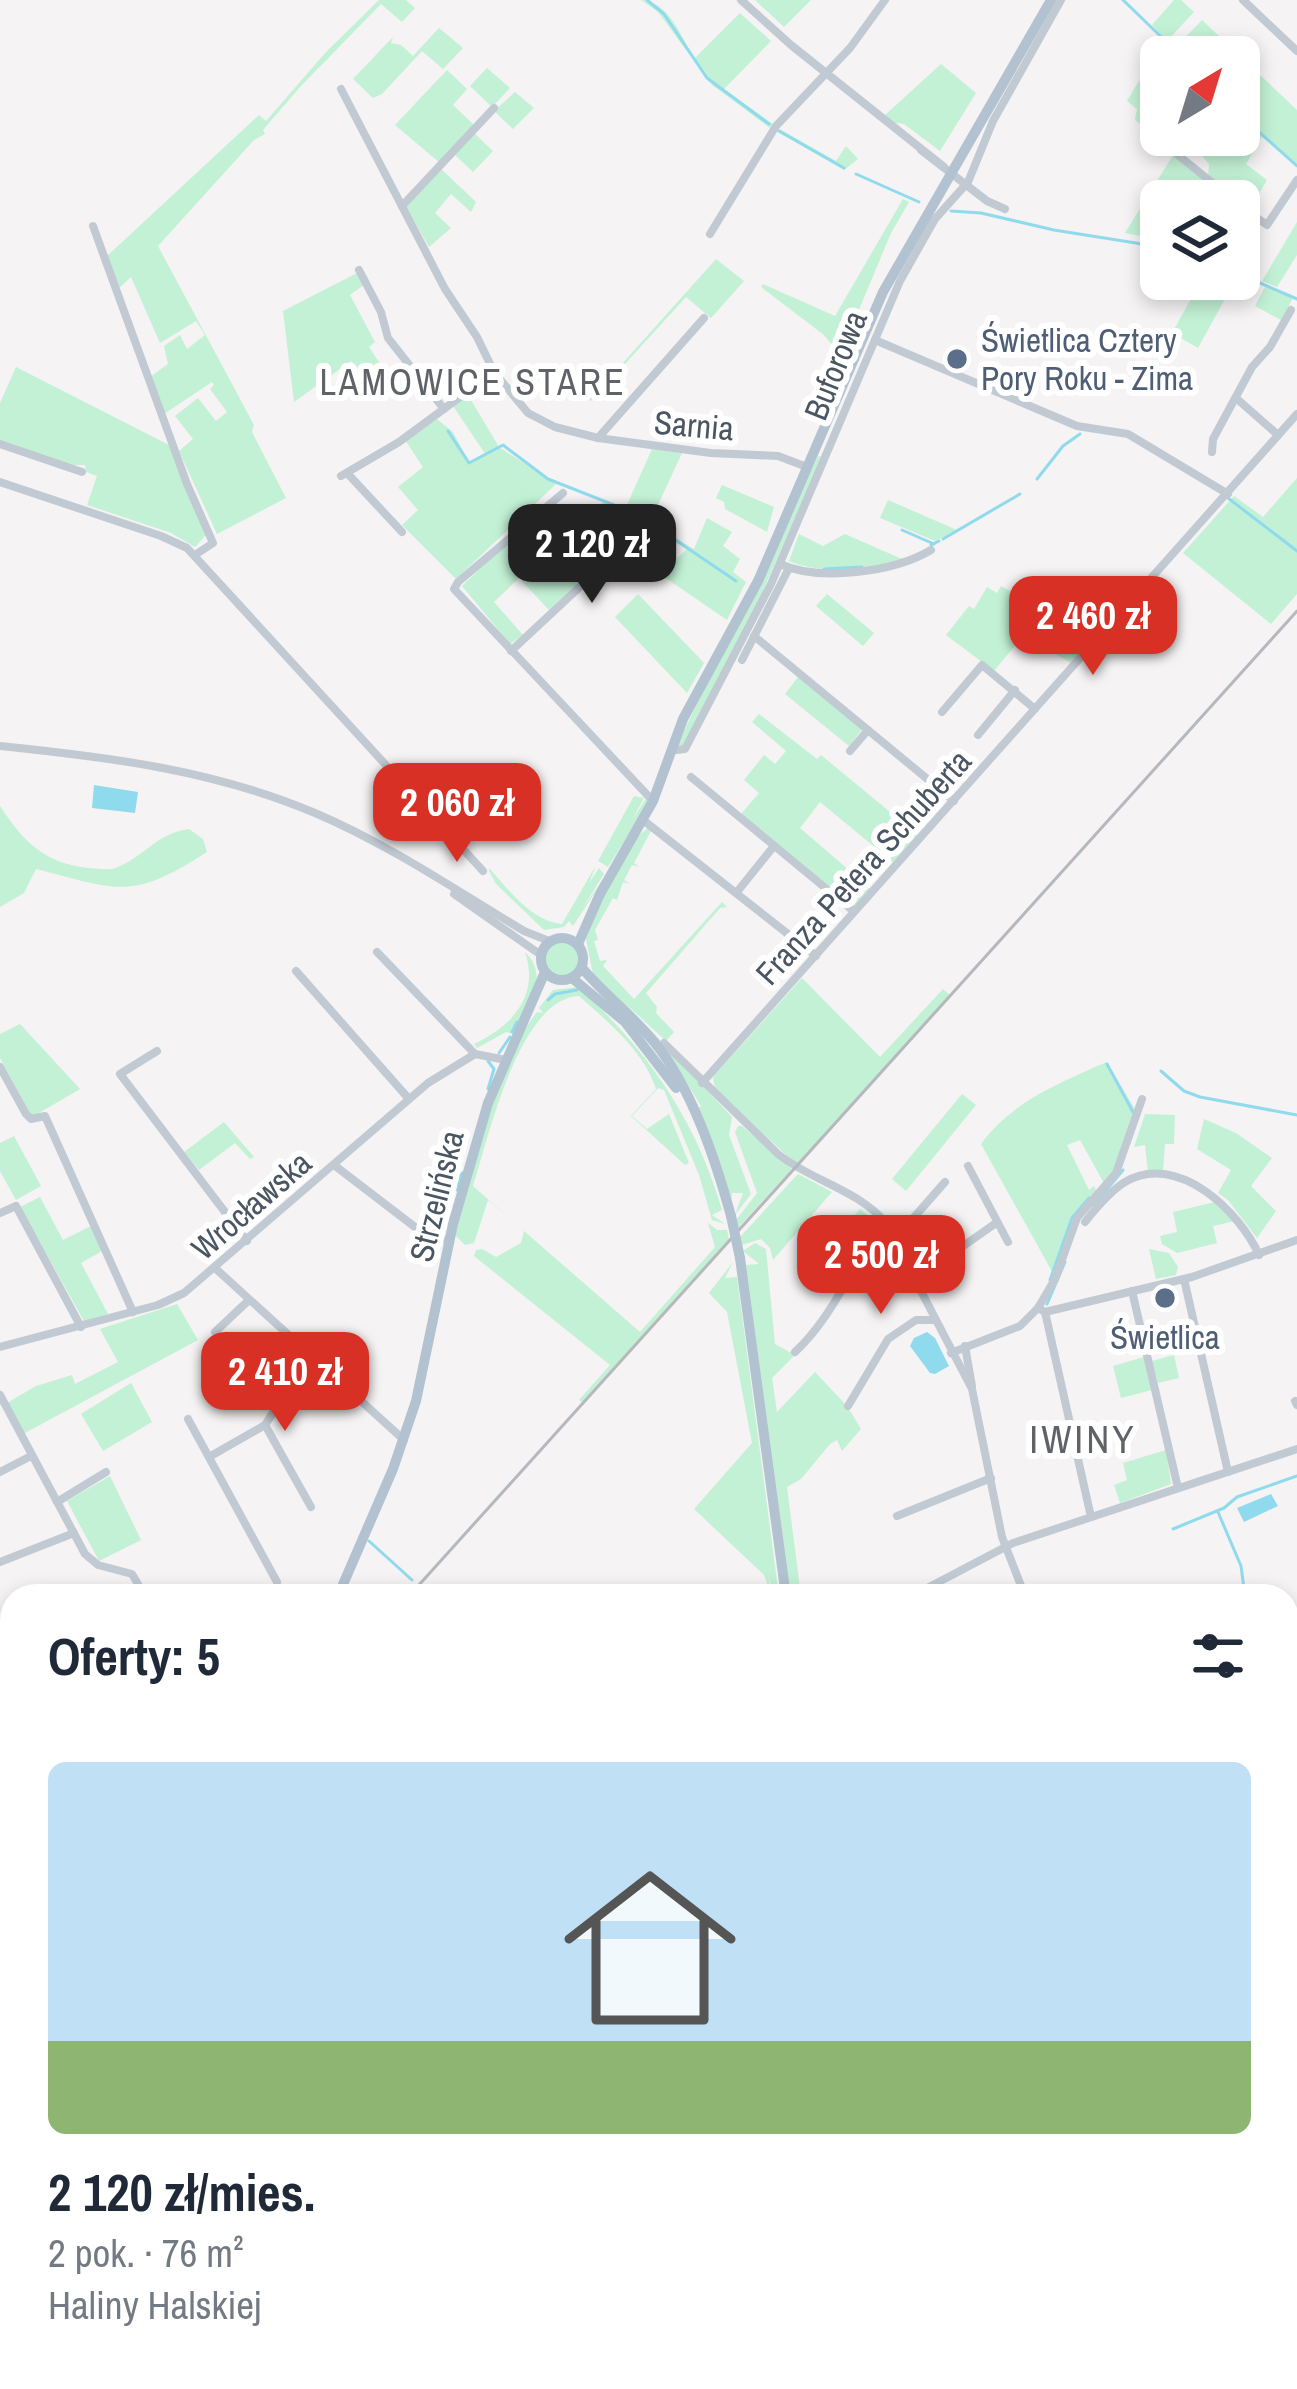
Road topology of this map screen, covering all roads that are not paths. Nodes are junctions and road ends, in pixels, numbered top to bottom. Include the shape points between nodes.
1 (741, 0) edge
2 (885, 0) edge
3 (1051, 0) edge
4 (1061, 0) edge
5 (1243, 0) edge
6 (1297, 51) edge
7 (827, 71) junction
8 (341, 89) dead end
9 (494, 108) dead end
10 (1178, 156) edge
11 (948, 170) junction
12 (1208, 180) edge
13 (1297, 180) edge
14 (968, 182) junction
15 (401, 206) junction
16 (1005, 208) dead end
17 (1260, 220) edge
18 (93, 226) dead end
19 (710, 234) dead end
20 (359, 270) dead end
21 (1291, 310) dead end
22 (704, 318) dead end
23 (875, 340) junction
24 (494, 372) junction
25 (1236, 398) junction
26 (444, 409) junction
27 (1297, 414) edge
28 (1278, 435) junction
29 (598, 438) junction
30 (0, 444) edge
31 (1212, 452) dead end
32 (808, 467) junction
33 (82, 472) dead end
34 (0, 482) edge
35 (563, 493) dead end
36 (1228, 494) junction
37 (643, 528) dead end
38 (401, 532) dead end
39 (931, 550) dead end
40 (195, 556) junction
41 (785, 566) junction
42 (754, 636) junction
43 (511, 651) junction
44 (742, 660) dead end
45 (1015, 690) junction
46 (1035, 709) junction
47 (942, 712) dead end
48 (868, 730) junction
49 (978, 735) dead end
50 (672, 745) junction
51 (0, 746) edge
52 (850, 751) dead end
53 (692, 777) dead end
54 (653, 801) junction
55 (954, 801) junction
56 (643, 820) junction
57 (774, 845) junction
58 (419, 868) junction
59 (483, 871) dead end
60 (737, 892) junction
61 (852, 910) dead end
62 (549, 941) junction
63 (573, 941) junction
64 (377, 952) dead end
65 (541, 955) junction
66 (817, 956) junction
67 (582, 968) junction
68 (296, 971) dead end
69 (545, 972) junction
70 (572, 978) junction
71 (558, 980) junction
72 (529, 1018) junction
73 (664, 1043) dead end
74 (157, 1051) dead end
75 (476, 1054) junction
76 (506, 1060) junction
77 (0, 1067) edge
78 (702, 1083) junction
79 (409, 1099) junction
80 (1142, 1100) dead end
81 (709, 1150) junction
82 (334, 1165) junction
83 (968, 1166) dead end
84 (945, 1182) dead end
85 (0, 1213) edge
86 (885, 1222) junction
87 (996, 1222) junction
88 (1085, 1222) dead end
89 (895, 1239) junction
90 (1297, 1240) edge
91 (247, 1241) junction
92 (450, 1241) junction
93 (1008, 1243) dead end
94 (1260, 1256) junction
95 (215, 1268) junction
96 (1184, 1279) junction
97 (915, 1280) junction
98 (1132, 1291) junction
99 (249, 1300) junction
100 (1041, 1308) junction
101 (133, 1312) junction
102 (934, 1320) junction
103 (81, 1327) junction
104 (215, 1332) dead end
105 (965, 1346) junction
106 (0, 1347) edge
107 (795, 1352) dead end
108 (951, 1353) junction
109 (310, 1356) junction
110 (972, 1389) junction
111 (0, 1395) edge
112 (848, 1406) dead end
113 (188, 1419) dead end
114 (265, 1426) junction
115 (404, 1440) junction
116 (1297, 1449) edge
117 (31, 1456) junction
118 (209, 1457) junction
119 (0, 1472) edge
120 (106, 1472) dead end
121 (1228, 1472) junction
122 (991, 1478) junction
123 (1178, 1488) junction
124 (57, 1502) junction
125 (311, 1507) dead end
126 (897, 1516) dead end
127 (1091, 1517) junction
128 (74, 1533) junction
129 (1005, 1547) junction
130 (0, 1562) edge
131 (277, 1582) dead end
132 (138, 1584) edge
133 (343, 1584) edge
134 (784, 1584) edge
135 (936, 1584) edge
136 (1020, 1584) edge

1 - 7 street
2 - 7 street
3 - 11 main road, Buforowa
4 - 14 street, Buforowa
5 - 6 street
7 - 11 street
7 - 19 street via 771,132
8 - 15 street, Sarnia
9 - 15 street
10 - 12 street
11 - 14 street
11 - 32 main road, Buforowa via 883,292
13 - 17 street via 1267,225
14 - 16 street
14 - 23 street, Buforowa via 930,227
15 - 24 street, Sarnia
18 - 40 street via 211,544
20 - 26 street via 388,338
21 - 25 street
22 - 29 street
23 - 36 street via 1076,426 1133,436
23 - 41 street, Buforowa
24 - 26 street
24 - 29 street, Sarnia via 532,416
25 - 28 street
25 - 31 street
26 - 38 street via 344,475
27 - 28 street, Franza Petera Schuberta
28 - 36 street, Franza Petera Schuberta
29 - 32 street, Sarnia via 778,456
30 - 33 street
32 - 50 main road, Buforowa
34 - 40 street via 161,536
35 - 43 street via 454,589
36 - 46 street, Franza Petera Schuberta
37 - 43 street
39 - 41 street via 878,570
40 - 59 street
41 - 42 street
41 - 50 street, Buforowa via 687,746
42 - 44 street
42 - 48 street
43 - 54 street
45 - 46 street
45 - 47 street via 982,664
45 - 49 street
46 - 55 street, Franza Petera Schuberta
48 - 52 street
48 - 55 street
50 - 54 main road, Buforowa
51 - 58 street via 122,759 239,786 318,814
53 - 57 street
54 - 56 main road, Buforowa
55 - 66 street, Franza Petera Schuberta
56 - 60 street
56 - 63 main road, Buforowa
57 - 60 street
57 - 61 street
58 - 62 street
58 - 65 street
60 - 66 street
62 - 63 main road
62 - 65 main road
63 - 67 main road
64 - 75 street
65 - 69 main road
66 - 78 street, Franza Petera Schuberta
67 - 70 main road
67 - 81 main road via 663,1054
68 - 79 street
69 - 71 main road
69 - 72 main road, Strzelińska
70 - 71 main road
70 - 81 main road via 650,1052
71 - 72 main road, Strzelińska
72 - 76 main road, Strzelińska
73 - 78 street
74 - 91 street via 120,1074
75 - 76 street
75 - 79 street, Wrocławska
76 - 92 main road, Strzelińska
77 - 101 street via 26,1114 45,1116
78 - 86 street via 798,1170
79 - 82 street, Wrocławska
80 - 100 street via 1116,1173 1072,1226
81 - 134 main road, bridge via 740,1258
82 - 91 street, Wrocławska
82 - 92 street via 424,1234
83 - 87 street
84 - 89 street
85 - 103 street via 16,1206
86 - 89 street
86 - 107 street
87 - 93 street
87 - 97 street
88 - 94 street via 1127,1181 1173,1178 1228,1208
89 - 97 street
90 - 94 street
91 - 95 street, Wrocławska
92 - 115 main road, Strzelińska
94 - 96 street
95 - 99 street
95 - 101 street, Wrocławska via 176,1298
96 - 98 street
96 - 121 street
97 - 102 street
98 - 100 street
98 - 123 street
99 - 104 street
99 - 109 street
100 - 105 street via 1019,1326
100 - 127 street
101 - 103 street, Wrocławska
102 - 108 street
102 - 112 street via 916,1320 888,1339
103 - 106 street, Wrocławska
105 - 108 street
105 - 110 street
108 - 110 street
109 - 114 street
109 - 115 street
110 - 122 street
111 - 117 street
113 - 118 street
114 - 118 street
114 - 125 street
115 - 133 main road, Strzelińska
116 - 121 street
117 - 119 street
117 - 124 street
118 - 131 street
120 - 124 street
121 - 123 street
122 - 126 street
122 - 129 street
123 - 127 street
124 - 128 street
127 - 129 street
128 - 130 street
128 - 132 street via 89,1559 132,1574
129 - 135 street
129 - 136 street

